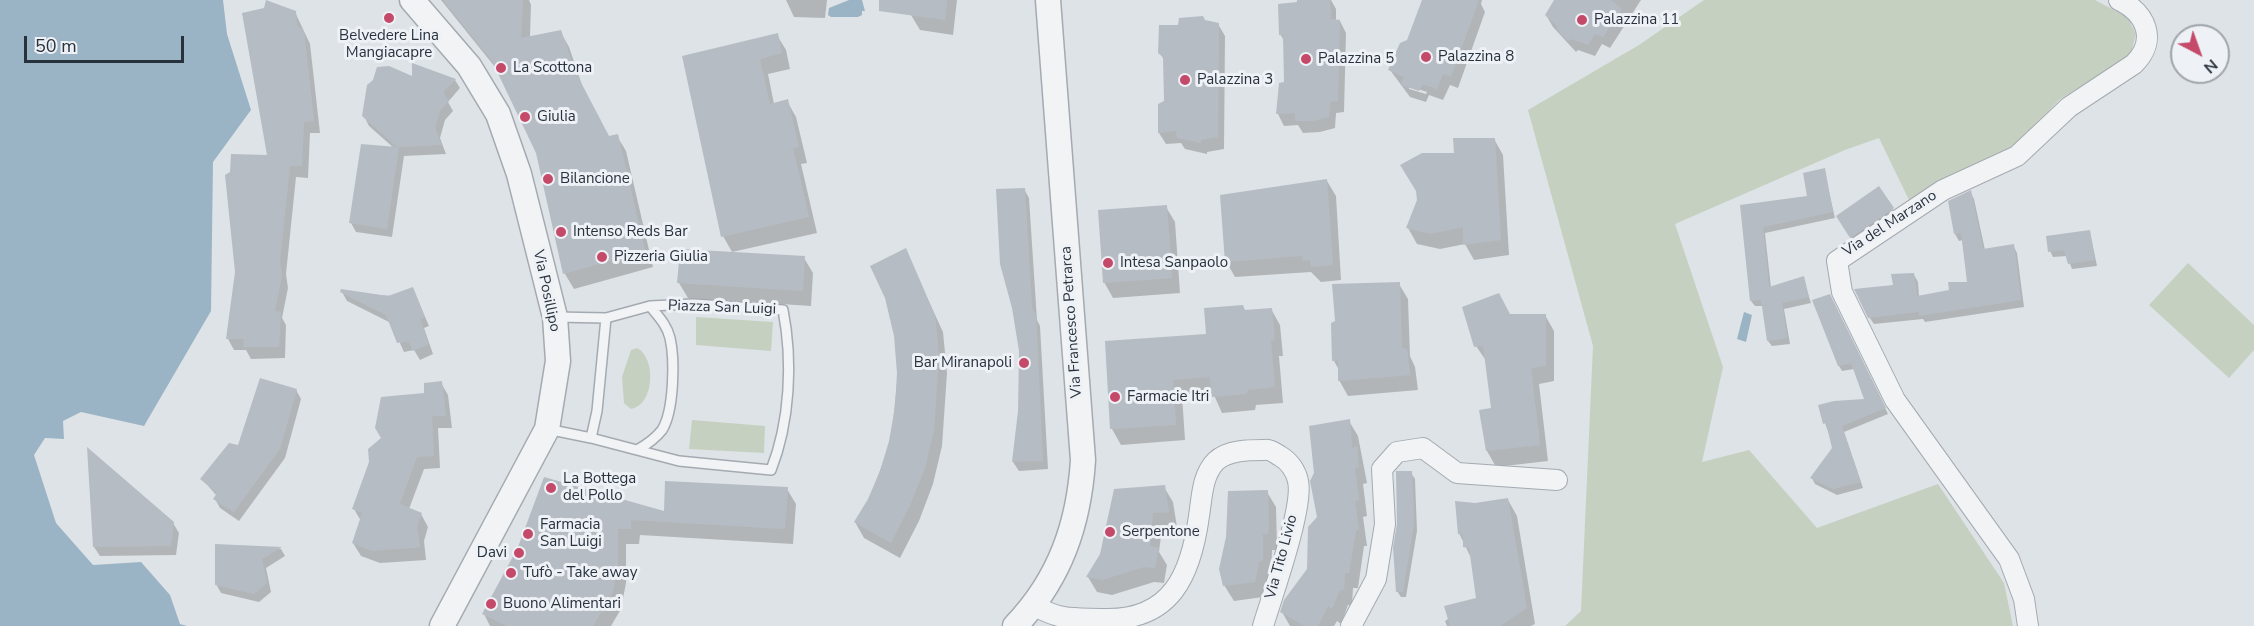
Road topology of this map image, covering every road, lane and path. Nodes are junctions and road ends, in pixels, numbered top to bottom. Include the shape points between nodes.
1 (412, 0) edge
2 (1048, 0) edge
3 (2119, 0) edge
4 (650, 306) junction
5 (555, 317) junction
6 (606, 318) junction
7 (547, 429) junction
8 (591, 438) junction
9 (637, 450) junction
10 (1557, 480) dead end
11 (1035, 606) junction
12 (442, 626) edge
13 (1015, 626) edge
14 (1263, 626) edge
15 (1351, 626) edge
16 (2028, 626) edge

1 - 5 street, Via Posillipo via 469,66 498,114 519,174
2 - 11 street, Via Francesco Petrarca via 1083,460 1073,531
3 - 16 street, Via del Marzano via 2136,9 2148,35 2141,57 2134,64 2069,107 2018,156 1943,190 1837,261 1842,292 1895,400 2009,559 2024,599
4 - 6 lane, Piazza San Luigi
4 - 9 lane, Piazza San Luigi via 670,337 670,402 663,428
4 - 9 lane, Piazza San Luigi via 722,305 783,310 788,336 786,411 781,443 771,470 679,461
5 - 6 lane, Piazza San Luigi
5 - 7 street, Via Posillipo via 558,361
6 - 8 lane
7 - 8 lane, Piazza San Luigi
7 - 12 street, Via Posillipo
8 - 9 lane, Piazza San Luigi
10 - 15 street via 1456,473 1423,448 1397,452 1382,469 1385,524 1376,579
11 - 13 street, Via Francesco Petrarca
11 - 14 street, Via Tito Livio via 1056,618 1117,620 1165,602 1183,580 1197,535 1205,478 1217,460 1236,452 1268,449 1289,461 1298,482 1295,519

